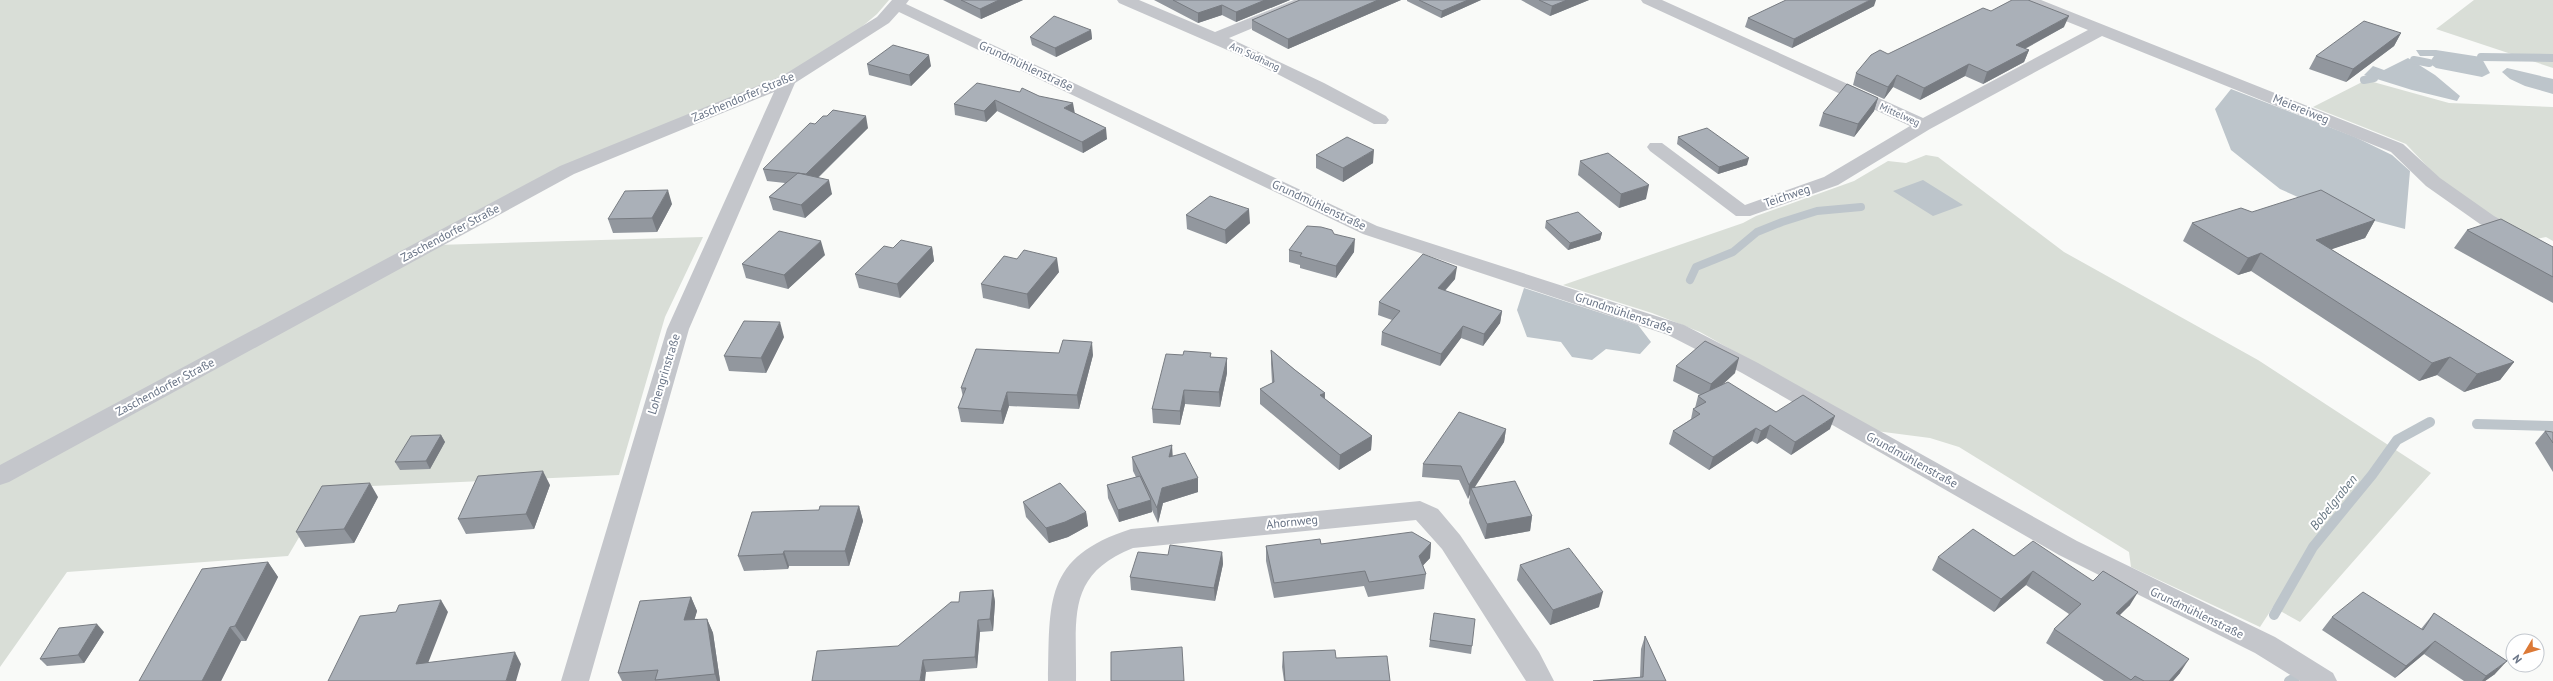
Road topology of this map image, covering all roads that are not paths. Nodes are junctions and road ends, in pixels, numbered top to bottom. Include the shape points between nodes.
1 (1125, 0) edge
2 (1307, 0) edge
3 (1649, 0) edge
4 (2027, 0) edge
5 (899, 2) edge
6 (2101, 30) junction
7 (1216, 38) junction
8 (788, 80) junction
9 (1380, 120) dead end
10 (1924, 125) junction
11 (1656, 147) dead end
12 (2553, 257) edge
13 (0, 476) edge
14 (575, 681) edge
15 (1062, 681) edge
16 (1540, 681) edge
17 (2324, 681) edge

1 - 7 street, Am Südhang
2 - 7 street
3 - 10 street, Mittelweg
4 - 6 street, Meiereiweg
5 - 8 street, Zaschendorfer Straße via 883,20
5 - 17 street, Grundmühlenstraße via 1370,230 1676,330 1750,368 2068,548 2264,645
6 - 10 street, Mittelweg
6 - 12 street, Meiereiweg via 2397,148 2433,182 2487,220
7 - 9 street, Am Südhang via 1331,92
8 - 13 street, Zaschendorfer Straße via 566,170
8 - 14 street, Lohengrinstraße via 678,329
10 - 11 street, Teichweg via 1831,181 1743,212
15 - 16 street, Ahornweg via 1066,598 1072,579 1083,564 1112,545 1131,540 1420,510 1430,516 1451,542 1529,660

